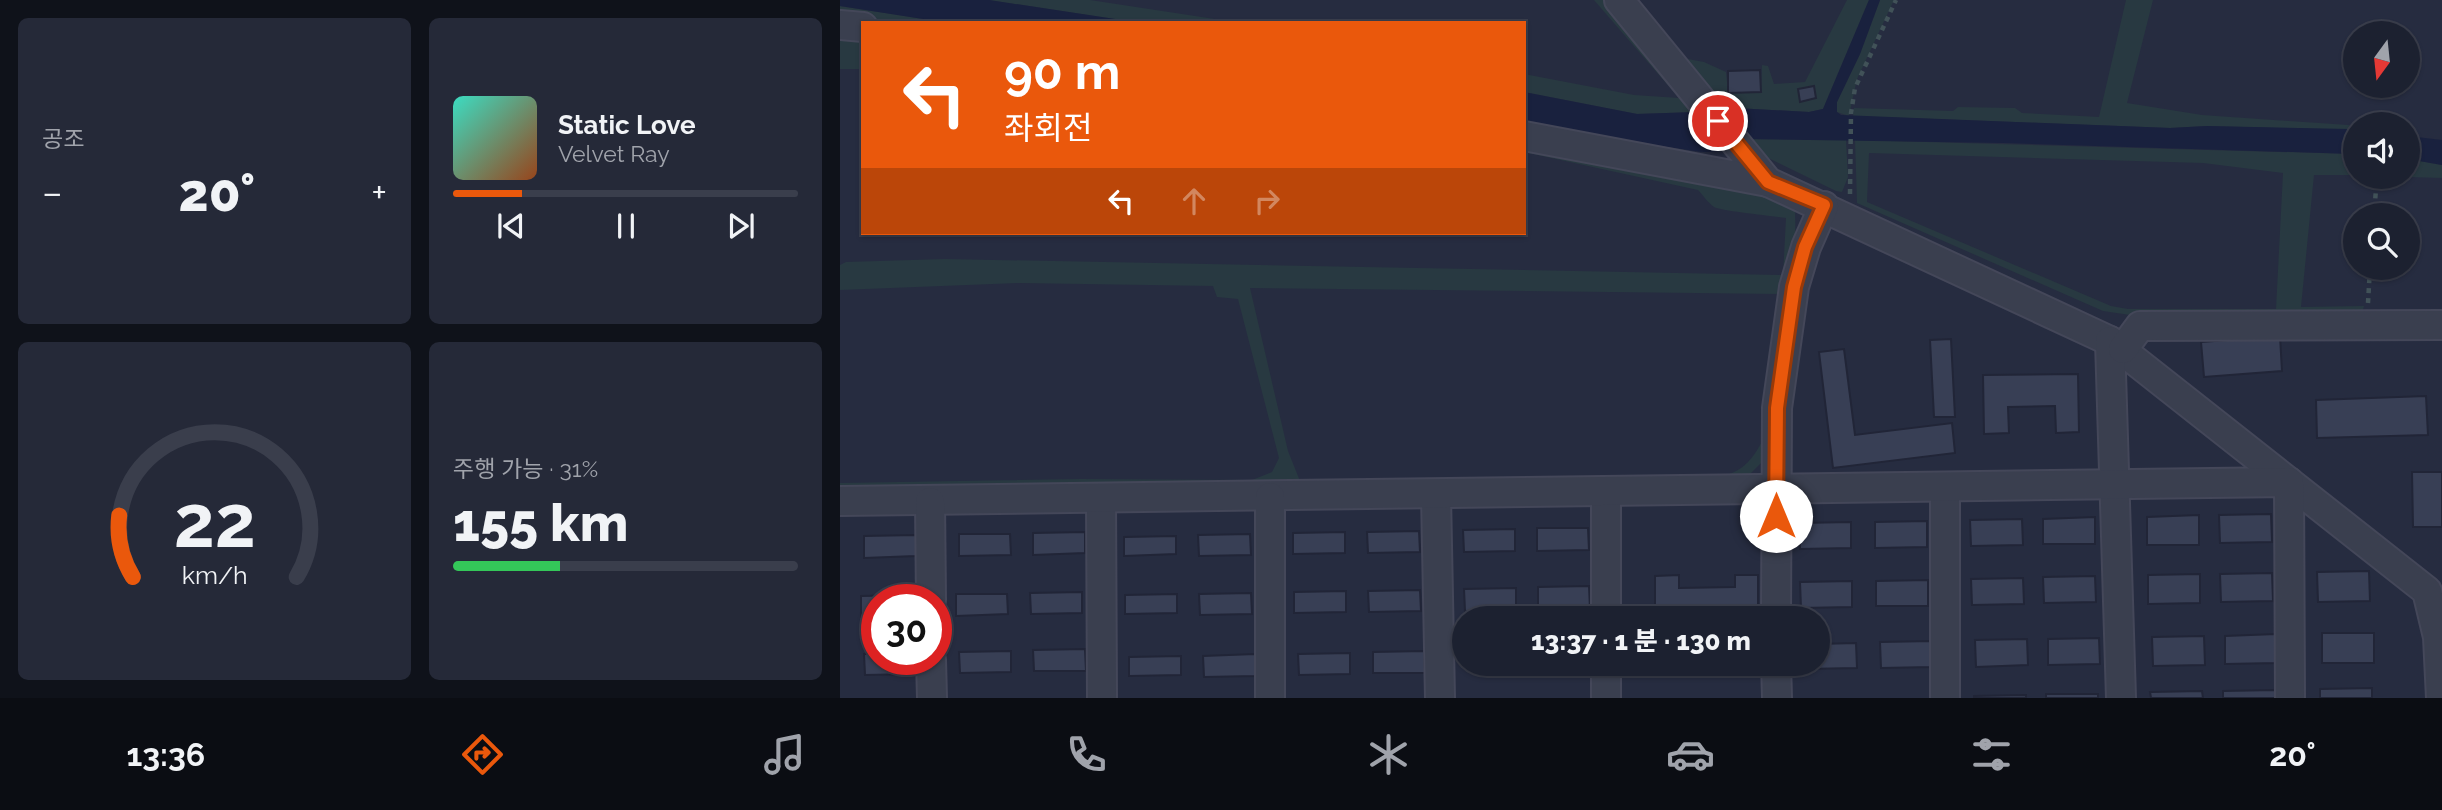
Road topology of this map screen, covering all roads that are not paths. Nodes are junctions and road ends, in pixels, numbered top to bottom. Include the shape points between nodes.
1 (1619, 0) edge
2 (840, 25) edge
3 (861, 27) edge
4 (1526, 136) edge
5 (1768, 182) junction
6 (1833, 210) junction
7 (2442, 325) edge
8 (2117, 345) junction
9 (2289, 482) junction
10 (2114, 485) junction
11 (1945, 487) junction
12 (1775, 490) junction
13 (1606, 492) junction
14 (1436, 495) junction
15 (1270, 497) junction
16 (1101, 500) junction
17 (840, 501) edge
18 (930, 502) junction
19 (931, 584) edge
20 (1606, 606) edge
21 (1776, 606) edge
22 (2440, 635) edge
23 (931, 675) edge
24 (1606, 676) edge
25 (1776, 676) edge
26 (932, 698) edge
27 (1102, 698) edge
28 (1270, 698) edge
29 (1440, 698) edge
30 (1606, 698) edge
31 (1777, 698) edge
32 (1945, 698) edge
33 (2121, 698) edge
34 (2290, 698) edge
35 (2441, 698) edge

1 - 5 street
2 - 3 street
4 - 5 street
5 - 6 street
6 - 8 street
6 - 12 street via 1805,247 1794,287 1777,408
7 - 8 street via 2140,326
8 - 9 street
8 - 10 street
9 - 10 street
9 - 22 street via 2427,591
9 - 34 street
10 - 11 street
10 - 33 street
11 - 12 street
11 - 32 street
12 - 13 street
12 - 21 street
13 - 14 street
13 - 20 street
14 - 15 street
14 - 29 street
15 - 16 street
15 - 28 street
16 - 18 street
16 - 27 street
17 - 18 street
18 - 19 street
22 - 35 street
23 - 26 street
24 - 30 street
25 - 31 street

